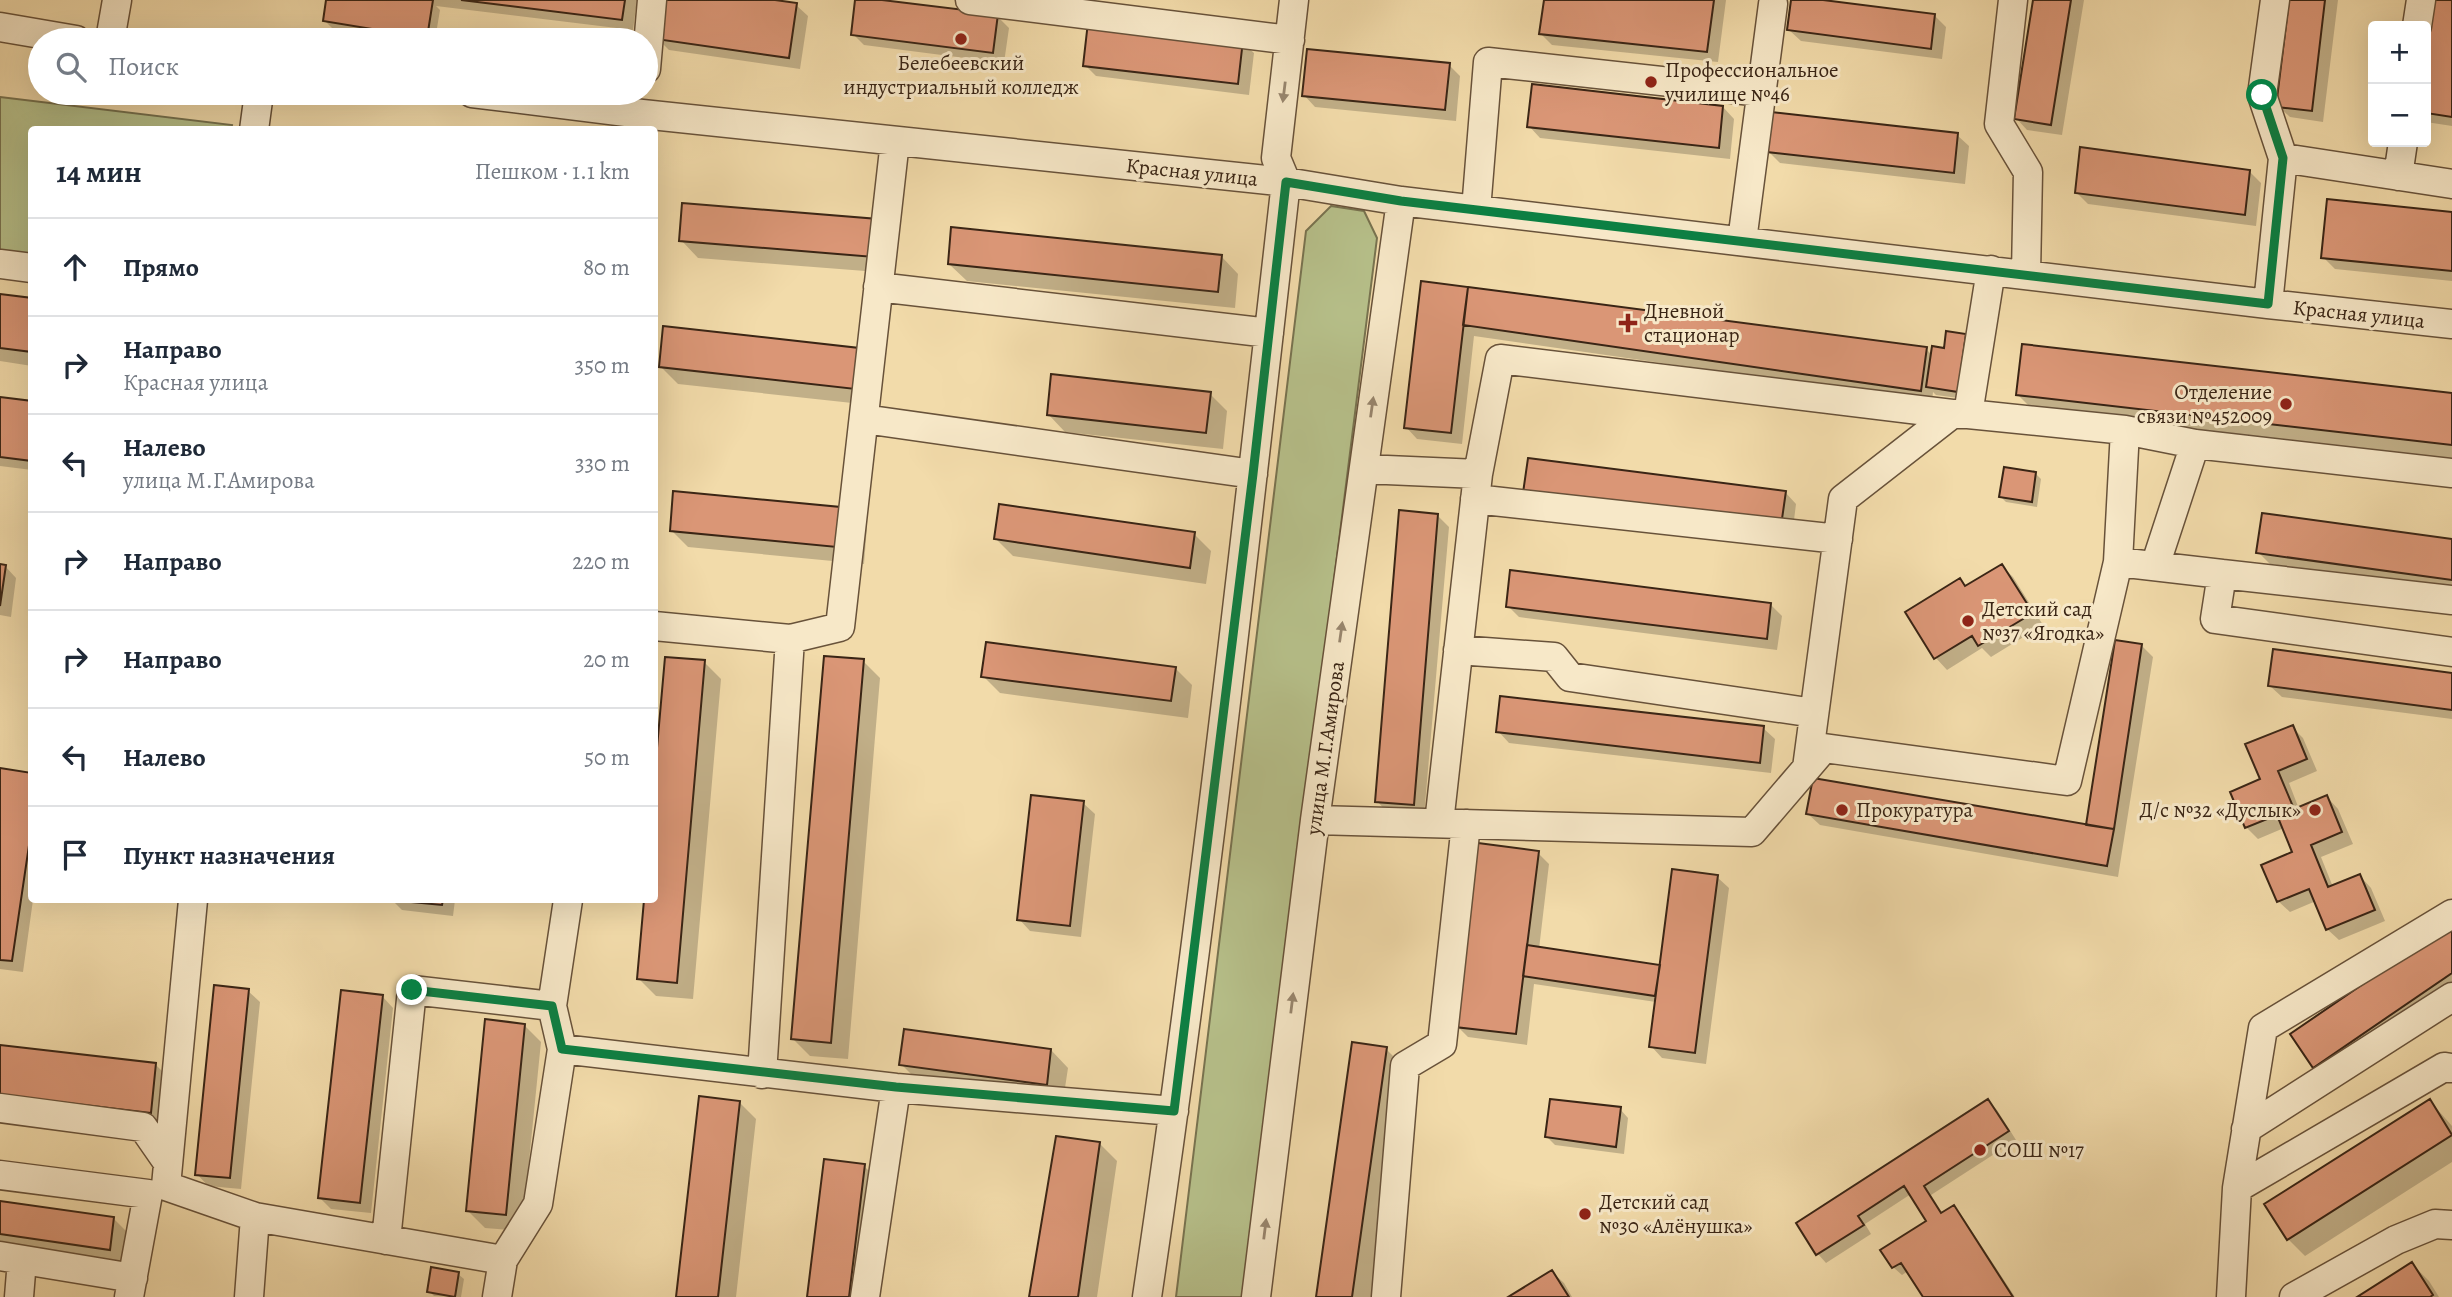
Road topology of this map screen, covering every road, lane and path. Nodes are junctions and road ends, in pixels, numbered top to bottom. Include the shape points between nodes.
1 (117, 0) edge
2 (652, 0) edge
3 (970, 0) edge
4 (1294, 0) edge
5 (2013, 0) edge
6 (2275, 0) edge
7 (2421, 0) edge
8 (1773, 4) dead end
9 (2418, 21) edge
10 (0, 27) edge
11 (112, 28) edge
12 (650, 28) edge
13 (28, 32) edge
14 (1290, 40) junction
15 (1762, 92) junction
16 (257, 105) edge
17 (579, 105) edge
18 (642, 112) edge
19 (255, 126) edge
20 (895, 141) junction
21 (2402, 147) edge
22 (2283, 158) junction
23 (2398, 176) junction
24 (1286, 182) junction
25 (2452, 184) edge
26 (1401, 201) junction
27 (1476, 210) junction
28 (1742, 241) junction
29 (0, 264) edge
30 (28, 268) edge
31 (1991, 270) junction
32 (2026, 274) junction
33 (878, 287) junction
34 (2268, 304) junction
35 (2452, 324) edge
36 (1269, 333) junction
37 (1960, 414) junction
38 (864, 419) junction
39 (2125, 430) junction
40 (2195, 444) junction
41 (1364, 469) junction
42 (2452, 473) edge
43 (1253, 474) junction
44 (1477, 487) junction
45 (1838, 539) junction
46 (2118, 562) junction
47 (2155, 566) junction
48 (2222, 574) junction
49 (2452, 600) edge
50 (658, 626) edge
51 (790, 639) junction
52 (1458, 650) junction
53 (2452, 652) edge
54 (1814, 713) junction
55 (1807, 768) junction
56 (1315, 820) junction
57 (1452, 823) junction
58 (192, 903) edge
59 (568, 903) edge
60 (2452, 914) edge
61 (2452, 997) edge
62 (552, 1006) junction
63 (562, 1049) junction
64 (2452, 1068) edge
65 (762, 1074) junction
66 (896, 1087) junction
67 (0, 1108) edge
68 (1174, 1111) junction
69 (2246, 1129) junction
70 (0, 1175) edge
71 (160, 1181) junction
72 (2236, 1188) junction
73 (255, 1217) junction
74 (2452, 1225) edge
75 (386, 1240) junction
76 (11, 1258) edge
77 (503, 1260) junction
78 (131, 1288) edge
79 (19, 1297) edge
80 (249, 1297) edge
81 (497, 1297) edge
82 (865, 1297) edge
83 (1147, 1297) edge
84 (1256, 1297) edge
85 (1386, 1297) edge
86 (2231, 1297) edge
87 (2294, 1297) edge

1 - 11 street
2 - 12 street
3 - 14 street
4 - 14 street
5 - 32 street via 1999,124 2028,172
6 - 22 street via 2262,95
7 - 9 street
8 - 15 street
10 - 13 street
14 -> 24 street via 1276,158
15 - 27 street via 1488,62
15 - 28 street
16 - 19 street
17 - 18 street, Красная улица
18 - 20 street, Красная улица
20 - 24 street, Красная улица
20 - 33 street
21 - 23 street
22 - 23 street
22 - 34 street
23 - 25 street
24 - 26 street, Красная улица
24 - 36 street
26 - 27 street, Красная улица
41 -> 26 street, улица М.Г.Амирова
27 - 28 street, Красная улица
28 - 31 street, Красная улица
29 - 30 street
31 - 32 street, Красная улица
31 - 37 street
32 - 34 street, Красная улица
33 - 36 street
33 - 38 street
34 - 35 street, Красная улица
36 - 43 street
37 - 39 street
37 - 44 street via 1500,359
37 - 45 street via 1843,499
38 - 43 street
38 - 51 street via 840,627
39 - 40 street
39 - 46 street
40 - 42 street
40 - 47 street
41 - 44 street
56 -> 41 street, улица М.Г.Амирова
43 - 68 street
44 - 45 street
44 - 52 street
45 - 54 street
46 - 47 street
46 - 55 street via 2067,781 1824,748
47 - 48 street
48 - 49 street
48 - 53 street via 2215,619
50 - 51 street
51 - 65 street
52 - 54 street via 1554,657 1570,677
52 - 57 street
54 - 55 street
55 - 57 street via 1752,832
56 - 57 street
84 -> 56 street, улица М.Г.Амирова
57 - 85 street via 1442,1044 1405,1066
58 - 71 street
59 - 62 street
60 - 69 street via 2263,1028
61 - 69 street
62 - 63 street
62 - 75 street via 412,990
63 - 65 street
63 - 77 street via 538,1204
64 - 72 street via 2444,1067
65 - 66 street
66 - 68 street
66 - 82 street
67 - 71 street via 143,1127
68 - 83 street
69 - 72 street
70 - 71 street
71 - 73 street
71 - 78 street
72 - 86 street
73 - 75 street
73 - 80 street
74 - 87 street via 2435,1224 2396,1240
75 - 77 street
76 - 78 street
76 - 79 street
77 - 81 street

